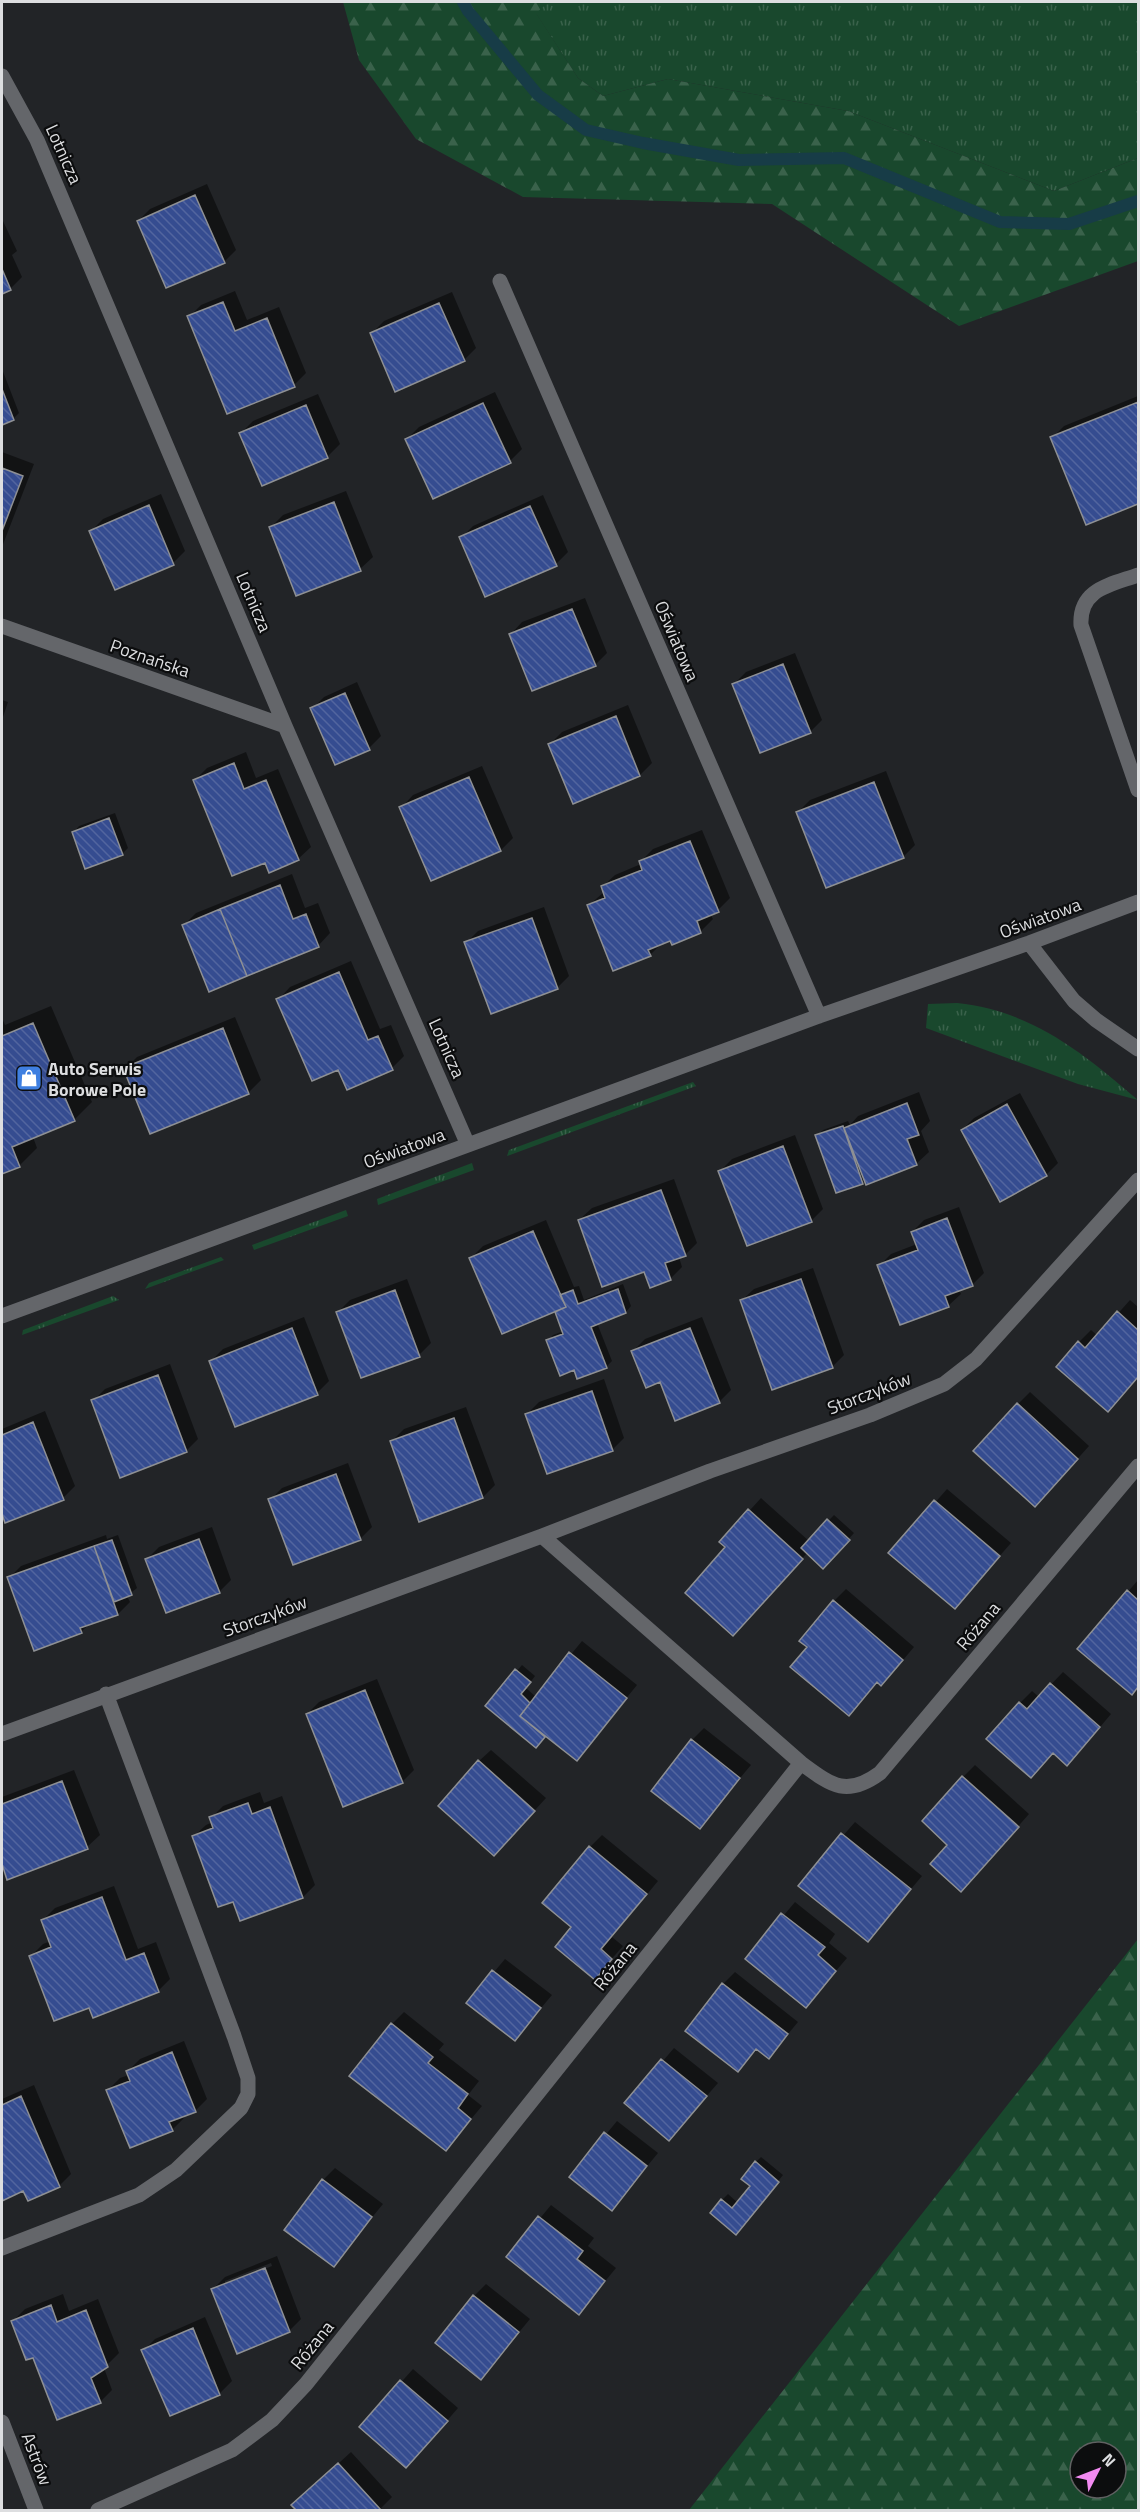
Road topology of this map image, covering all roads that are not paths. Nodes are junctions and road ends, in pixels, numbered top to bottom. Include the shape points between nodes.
1 (2, 76) edge
2 (500, 281) dead end
3 (1138, 575) edge
4 (2, 626) edge
5 (285, 726) junction
6 (1138, 790) edge
7 (1138, 902) edge
8 (1029, 944) junction
9 (819, 1016) junction
10 (1138, 1049) edge
11 (468, 1145) junction
12 (1138, 1180) edge
13 (2, 1316) edge
14 (1138, 1466) edge
15 (542, 1536) junction
16 (106, 1694) junction
17 (2, 1734) edge
18 (801, 1763) junction
19 (2, 2248) edge
20 (2, 2422) edge
21 (36, 2511) edge
22 (98, 2511) edge

1 - 5 street, Lotnicza via 37,140
2 - 9 street, Oświatowa
3 - 6 street via 1095,591 1080,612 1081,625
4 - 5 street, Poznańska
5 - 11 street, Lotnicza
7 - 8 street, Oświatowa
8 - 9 street, Oświatowa
8 - 10 street via 1074,1001
9 - 11 street, Oświatowa
11 - 13 street, Oświatowa
12 - 15 street, Storczyków via 976,1359 944,1384
14 - 18 street, Różana via 880,1773 854,1788 839,1787
15 - 16 street, Storczyków
15 - 18 street
16 - 17 street, Storczyków
16 - 19 street via 234,2036 248,2078 248,2094 241,2108 176,2170 140,2195
18 - 22 street, Różana via 300,2391 272,2420 232,2450
20 - 21 street, Astrów

